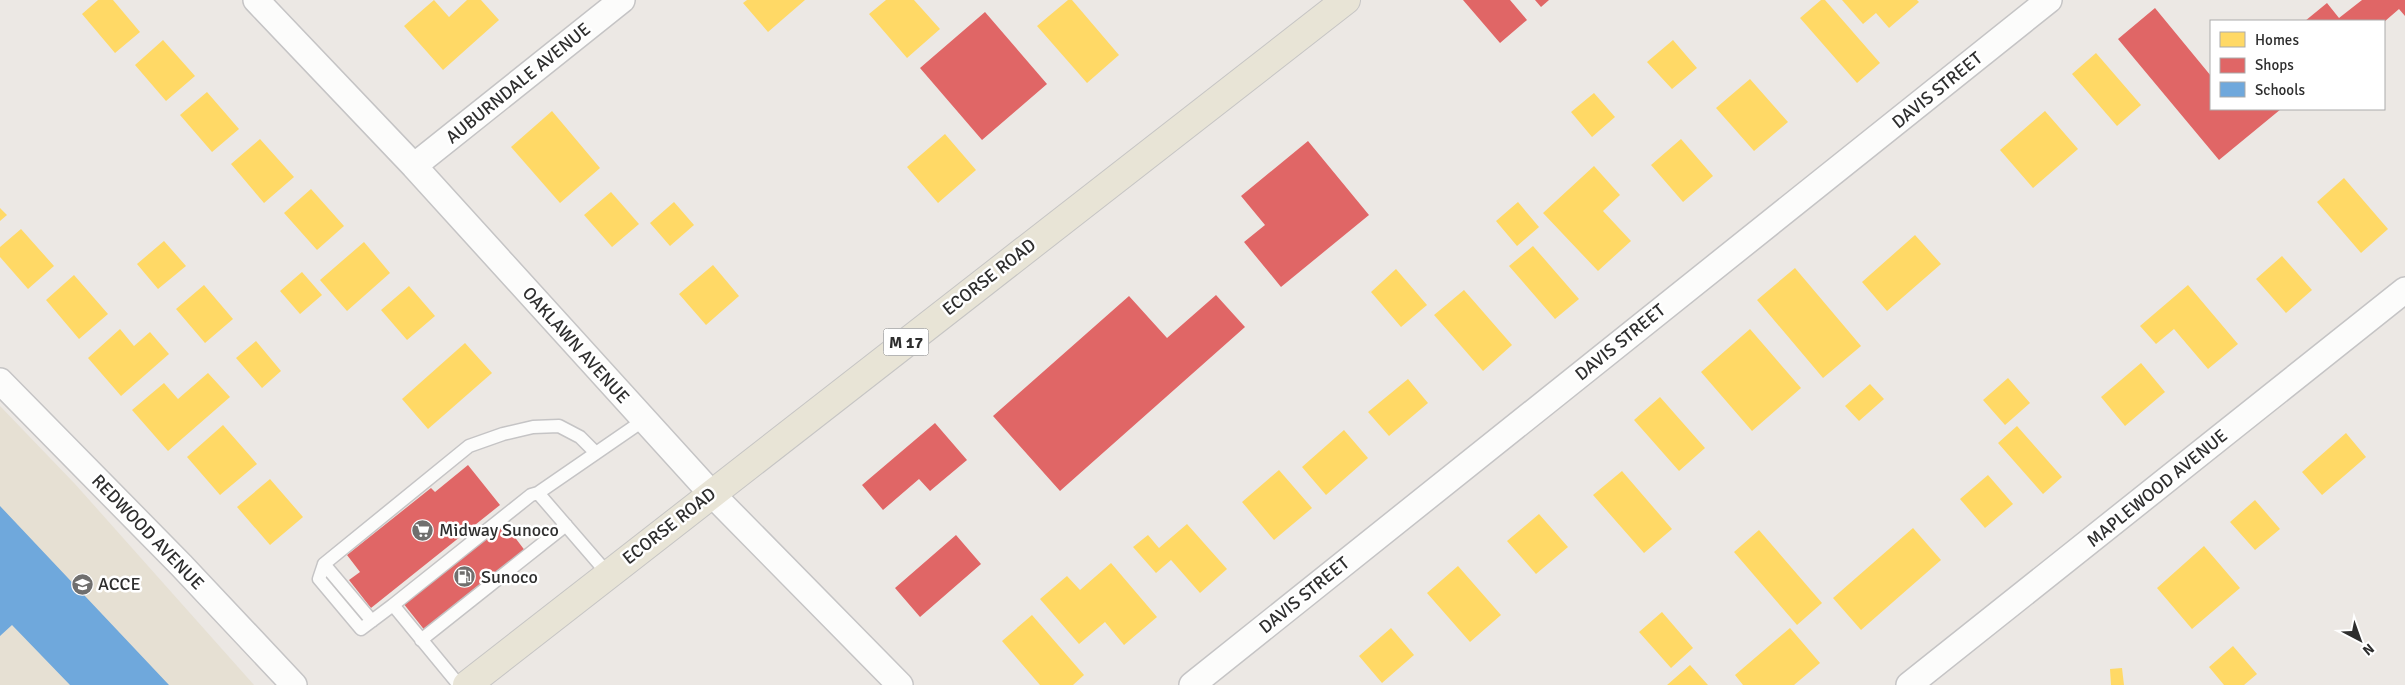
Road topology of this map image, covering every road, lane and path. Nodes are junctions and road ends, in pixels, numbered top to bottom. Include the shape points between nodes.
1 (256, 0) edge
2 (622, 0) edge
3 (1346, 0) edge
4 (2049, 0) edge
5 (414, 166) junction
6 (2405, 290) edge
7 (0, 381) edge
8 (644, 420) junction
9 (596, 452) junction
10 (538, 493) junction
11 (711, 493) junction
12 (566, 525) junction
13 (608, 574) junction
14 (393, 606) junction
15 (422, 640) junction
16 (294, 685) edge
17 (459, 685) edge
18 (467, 685) edge
19 (900, 685) edge
20 (1192, 685) edge
21 (1909, 685) edge

1 - 5 street, OAKLAWN AVENUE
2 - 5 street, AUBURNDALE AVENUE
3 - 11 main road, ECORSE ROAD / M 17
4 - 20 street, DAVIS STREET
5 - 8 street, OAKLAWN AVENUE
6 - 21 street, MAPLEWOOD AVENUE
7 - 16 street, REDWOOD AVENUE
8 - 9 lane
8 - 11 street, OAKLAWN AVENUE
9 - 10 lane
9 - 14 lane via 580,436 559,426 518,430 469,446 324,564 372,621
10 - 12 lane
10 - 14 lane
11 - 13 main road, ECORSE ROAD / M 17
11 - 19 street, OAKLAWN AVENUE
12 - 13 lane
12 - 15 lane
13 - 18 main road, ECORSE ROAD / M 17
14 - 15 lane
15 - 17 lane

